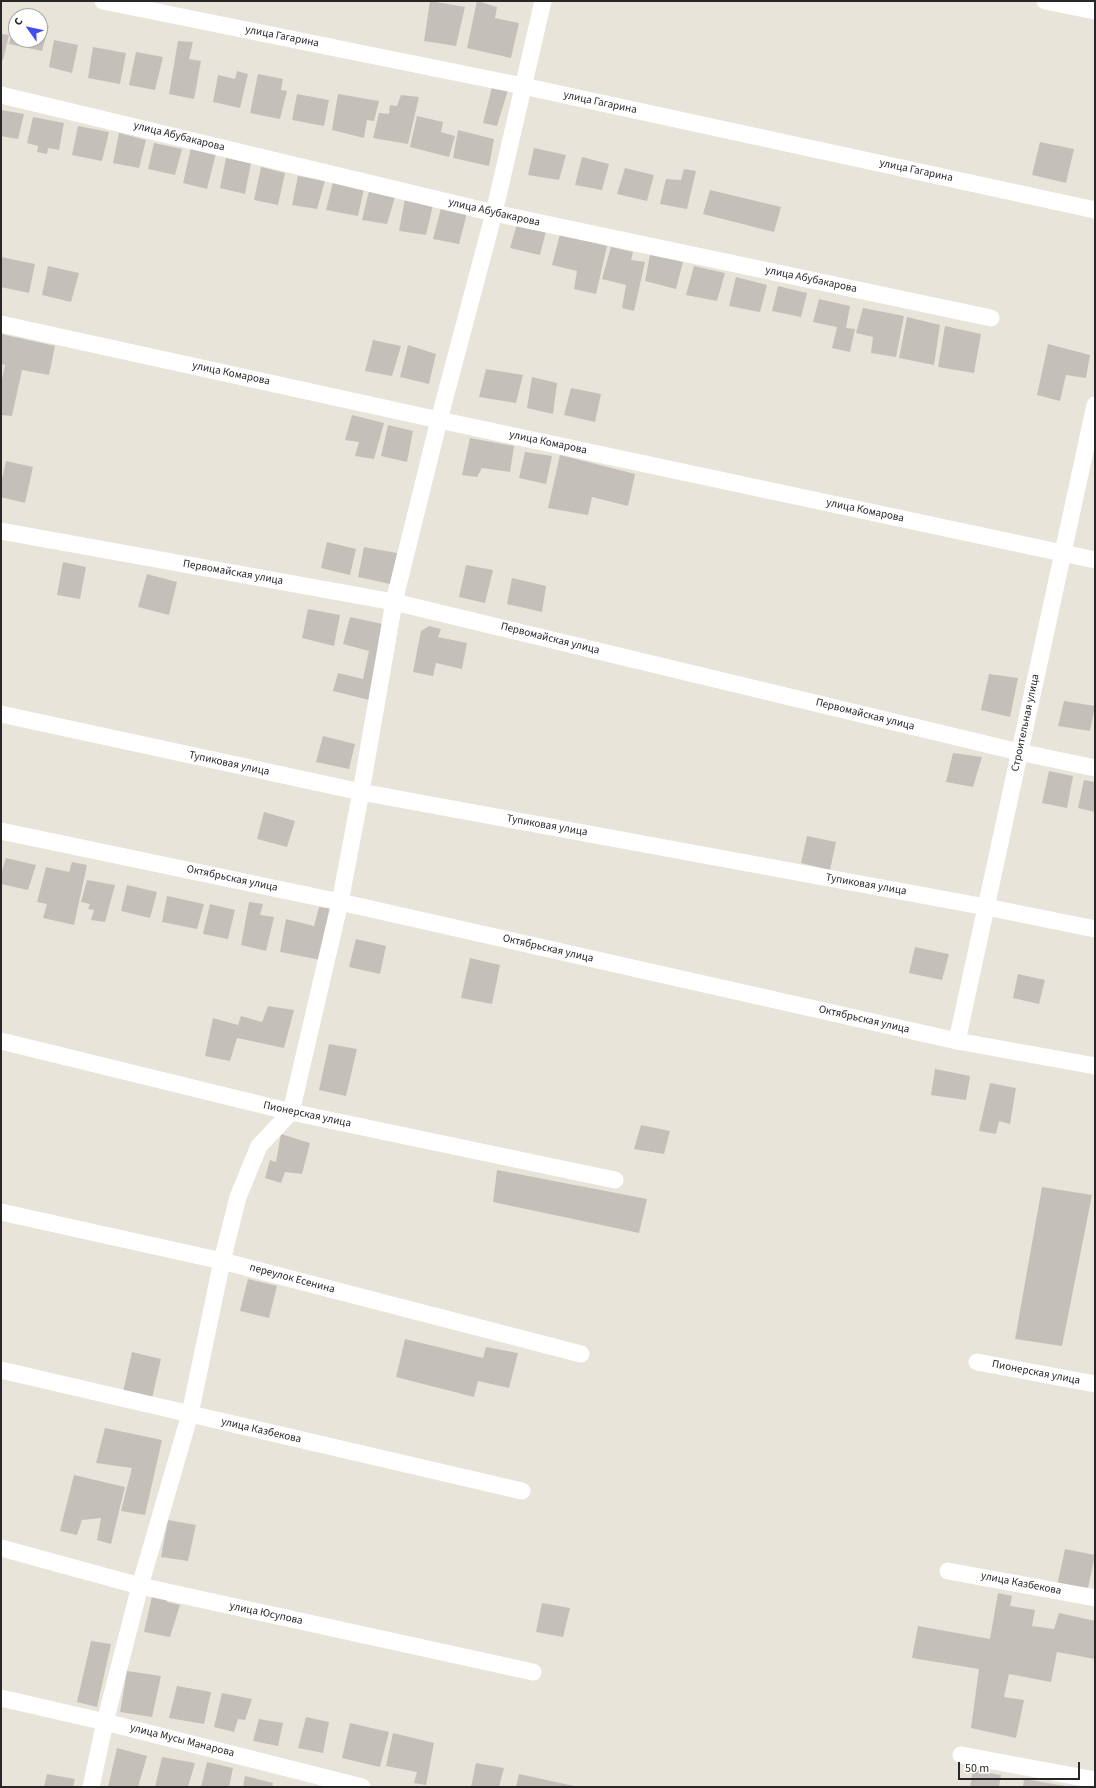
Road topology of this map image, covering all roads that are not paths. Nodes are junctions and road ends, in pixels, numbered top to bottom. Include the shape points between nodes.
1 (103, 1) edge
2 (543, 1) edge
3 (1045, 1) edge
4 (1095, 11) edge
5 (523, 86) junction
6 (1, 95) edge
7 (1095, 210) edge
8 (494, 213) junction
9 (991, 318) dead end
10 (1, 324) edge
11 (1095, 405) edge
12 (440, 420) junction
13 (1, 531) edge
14 (1063, 553) junction
15 (1095, 560) edge
16 (394, 602) junction
17 (1, 714) edge
18 (1019, 752) junction
19 (1095, 768) edge
20 (361, 792) junction
21 (1, 831) edge
22 (340, 902) junction
23 (986, 907) junction
24 (1095, 929) edge
25 (956, 1041) junction
26 (1, 1042) edge
27 (1095, 1066) edge
28 (291, 1112) junction
29 (615, 1180) dead end
30 (1, 1212) edge
31 (222, 1261) junction
32 (581, 1354) dead end
33 (977, 1362) dead end
34 (1, 1370) edge
35 (1095, 1384) edge
36 (190, 1414) junction
37 (522, 1492) dead end
38 (1, 1548) edge
39 (948, 1570) dead end
40 (140, 1586) junction
41 (1095, 1598) edge
42 (533, 1672) dead end
43 (1, 1698) edge
44 (105, 1722) junction
45 (961, 1755) dead end
46 (1095, 1780) edge
47 (91, 1787) edge
48 (362, 1787) edge

1 - 5 street, улица Гагарина
2 - 5 street
3 - 4 street
5 - 7 street, улица Гагарина
5 - 8 street
6 - 8 street, улица Абубакарова
8 - 9 street, улица Абубакарова
8 - 12 street
10 - 12 street, улица Комарова
11 - 14 street, Строительная улица
12 - 14 street, улица Комарова
12 - 16 street
13 - 16 street, Первомайская улица
14 - 15 street, улица Комарова
14 - 18 street, Строительная улица
16 - 18 street, Первомайская улица
16 - 20 street
17 - 20 street, Тупиковая улица
18 - 19 street, Первомайская улица
18 - 23 street, Строительная улица
20 - 22 street
20 - 23 street, Тупиковая улица
21 - 22 street, Октябрьская улица
22 - 25 street, Октябрьская улица
22 - 28 street
23 - 24 street, Тупиковая улица
23 - 25 street, Строительная улица
25 - 27 street, Октябрьская улица
26 - 28 street, Пионерская улица
28 - 29 street, Пионерская улица
28 - 31 street via 259,1146 238,1198
30 - 31 street, переулок Есенина
31 - 32 street, переулок Есенина
31 - 36 street
33 - 35 street, Пионерская улица
34 - 36 street, улица Казбекова
36 - 37 street, улица Казбекова
36 - 40 street
38 - 40 street, улица Юсупова
39 - 41 street, улица Казбекова
40 - 42 street, улица Юсупова
40 - 44 street
43 - 44 street, улица Мусы Манарова
44 - 47 street
44 - 48 street, улица Мусы Манарова
45 - 46 street

